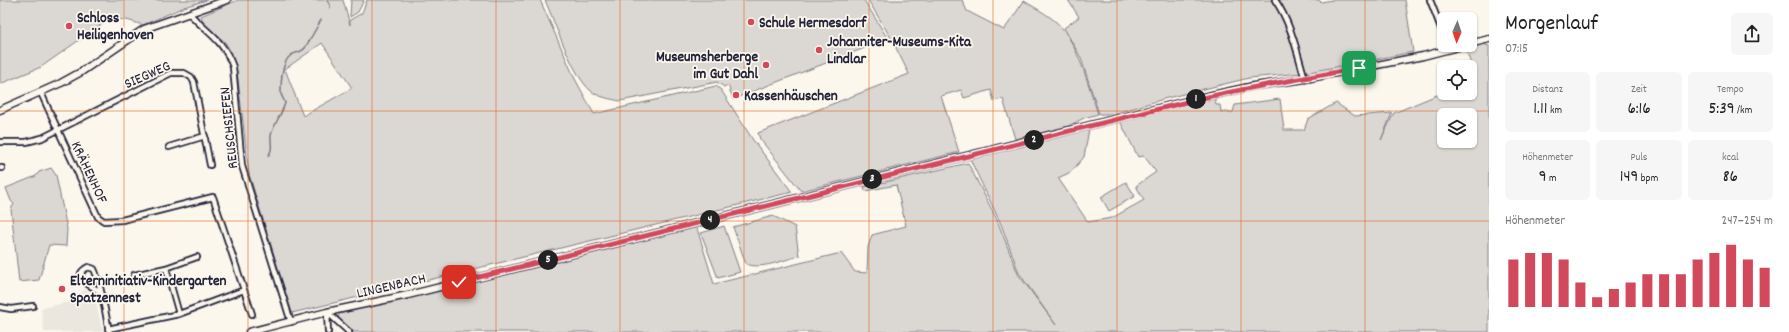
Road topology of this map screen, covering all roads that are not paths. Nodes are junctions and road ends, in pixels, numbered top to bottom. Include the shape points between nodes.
1 (227, 0) edge
2 (1275, 0) edge
3 (1430, 0) edge
4 (189, 13) junction
5 (1437, 18) edge
6 (1489, 39) edge
7 (1477, 42) edge
8 (1437, 50) edge
9 (1305, 79) junction
10 (41, 93) junction
11 (0, 110) edge
12 (58, 130) junction
13 (205, 136) junction
14 (0, 142) edge
15 (169, 146) dead end
16 (210, 165) dead end
17 (197, 257) dead end
18 (166, 268) junction
19 (134, 275) dead end
20 (244, 290) junction
21 (101, 293) junction
22 (33, 306) dead end
23 (0, 307) edge
24 (327, 312) junction
25 (178, 314) junction
26 (252, 314) dead end
27 (291, 322) junction
28 (108, 331) edge
29 (249, 332) edge
30 (328, 332) edge
31 (349, 332) edge

1 - 4 street
2 - 9 street via 1288,22
3 - 5 street
4 - 10 street via 144,29 81,72
4 - 27 street, REUSCHSIEFEN via 222,44 233,67 242,166
6 - 7 street, LINGENBACH
8 - 9 street, LINGENBACH
9 - 24 street, LINGENBACH via 1254,86 408,295
10 - 11 street
10 - 12 street, KRÄHENHOF
12 - 13 street, SIEGWEG via 147,84 178,72 184,73 194,82
12 - 14 street via 26,142
12 - 20 street, KRÄHENHOF via 87,196 98,217 104,221 122,220 213,197
13 - 15 street
13 - 16 street, SIEGWEG
17 - 18 street
18 - 19 street
18 - 25 street
20 - 25 street
20 - 26 street
21 - 21 street via 94,269 88,267 83,270 81,279
21 - 28 street
22 - 23 street via 11,309
24 - 27 street, LINGENBACH
24 - 30 street
24 - 31 street
25 - 28 street
27 - 29 street, LINGENBACH

